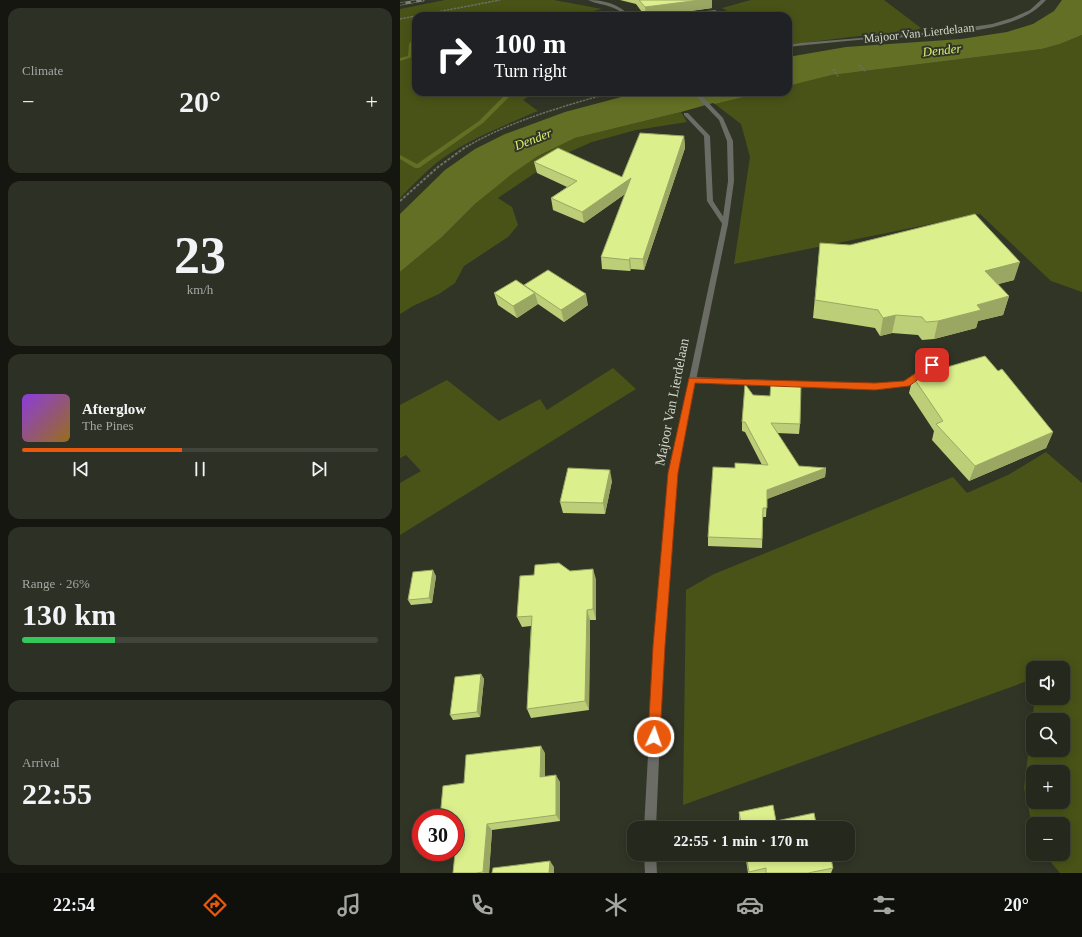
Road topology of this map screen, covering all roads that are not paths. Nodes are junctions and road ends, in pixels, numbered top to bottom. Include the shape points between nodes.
1 (590, 0) edge
2 (1044, 0) edge
3 (714, 11) dead end
4 (624, 12) edge
5 (706, 12) edge
6 (792, 46) edge
7 (699, 96) edge
8 (686, 114) dead end
9 (724, 224) junction
10 (932, 365) dead end
11 (692, 380) junction
12 (650, 821) edge
13 (650, 861) edge
14 (651, 873) edge

1 - 4 street
2 - 6 street, Majoor Van Lierdelaan via 1021,16 1002,23 967,29
3 - 5 street
7 - 9 street, Majoor Van Lierdelaan via 721,120 730,141 731,181
8 - 9 street via 707,136 710,201
9 - 11 street, Majoor Van Lierdelaan
10 - 11 street via 906,384 875,387
11 - 12 street, Majoor Van Lierdelaan via 673,473 659,646
13 - 14 street

